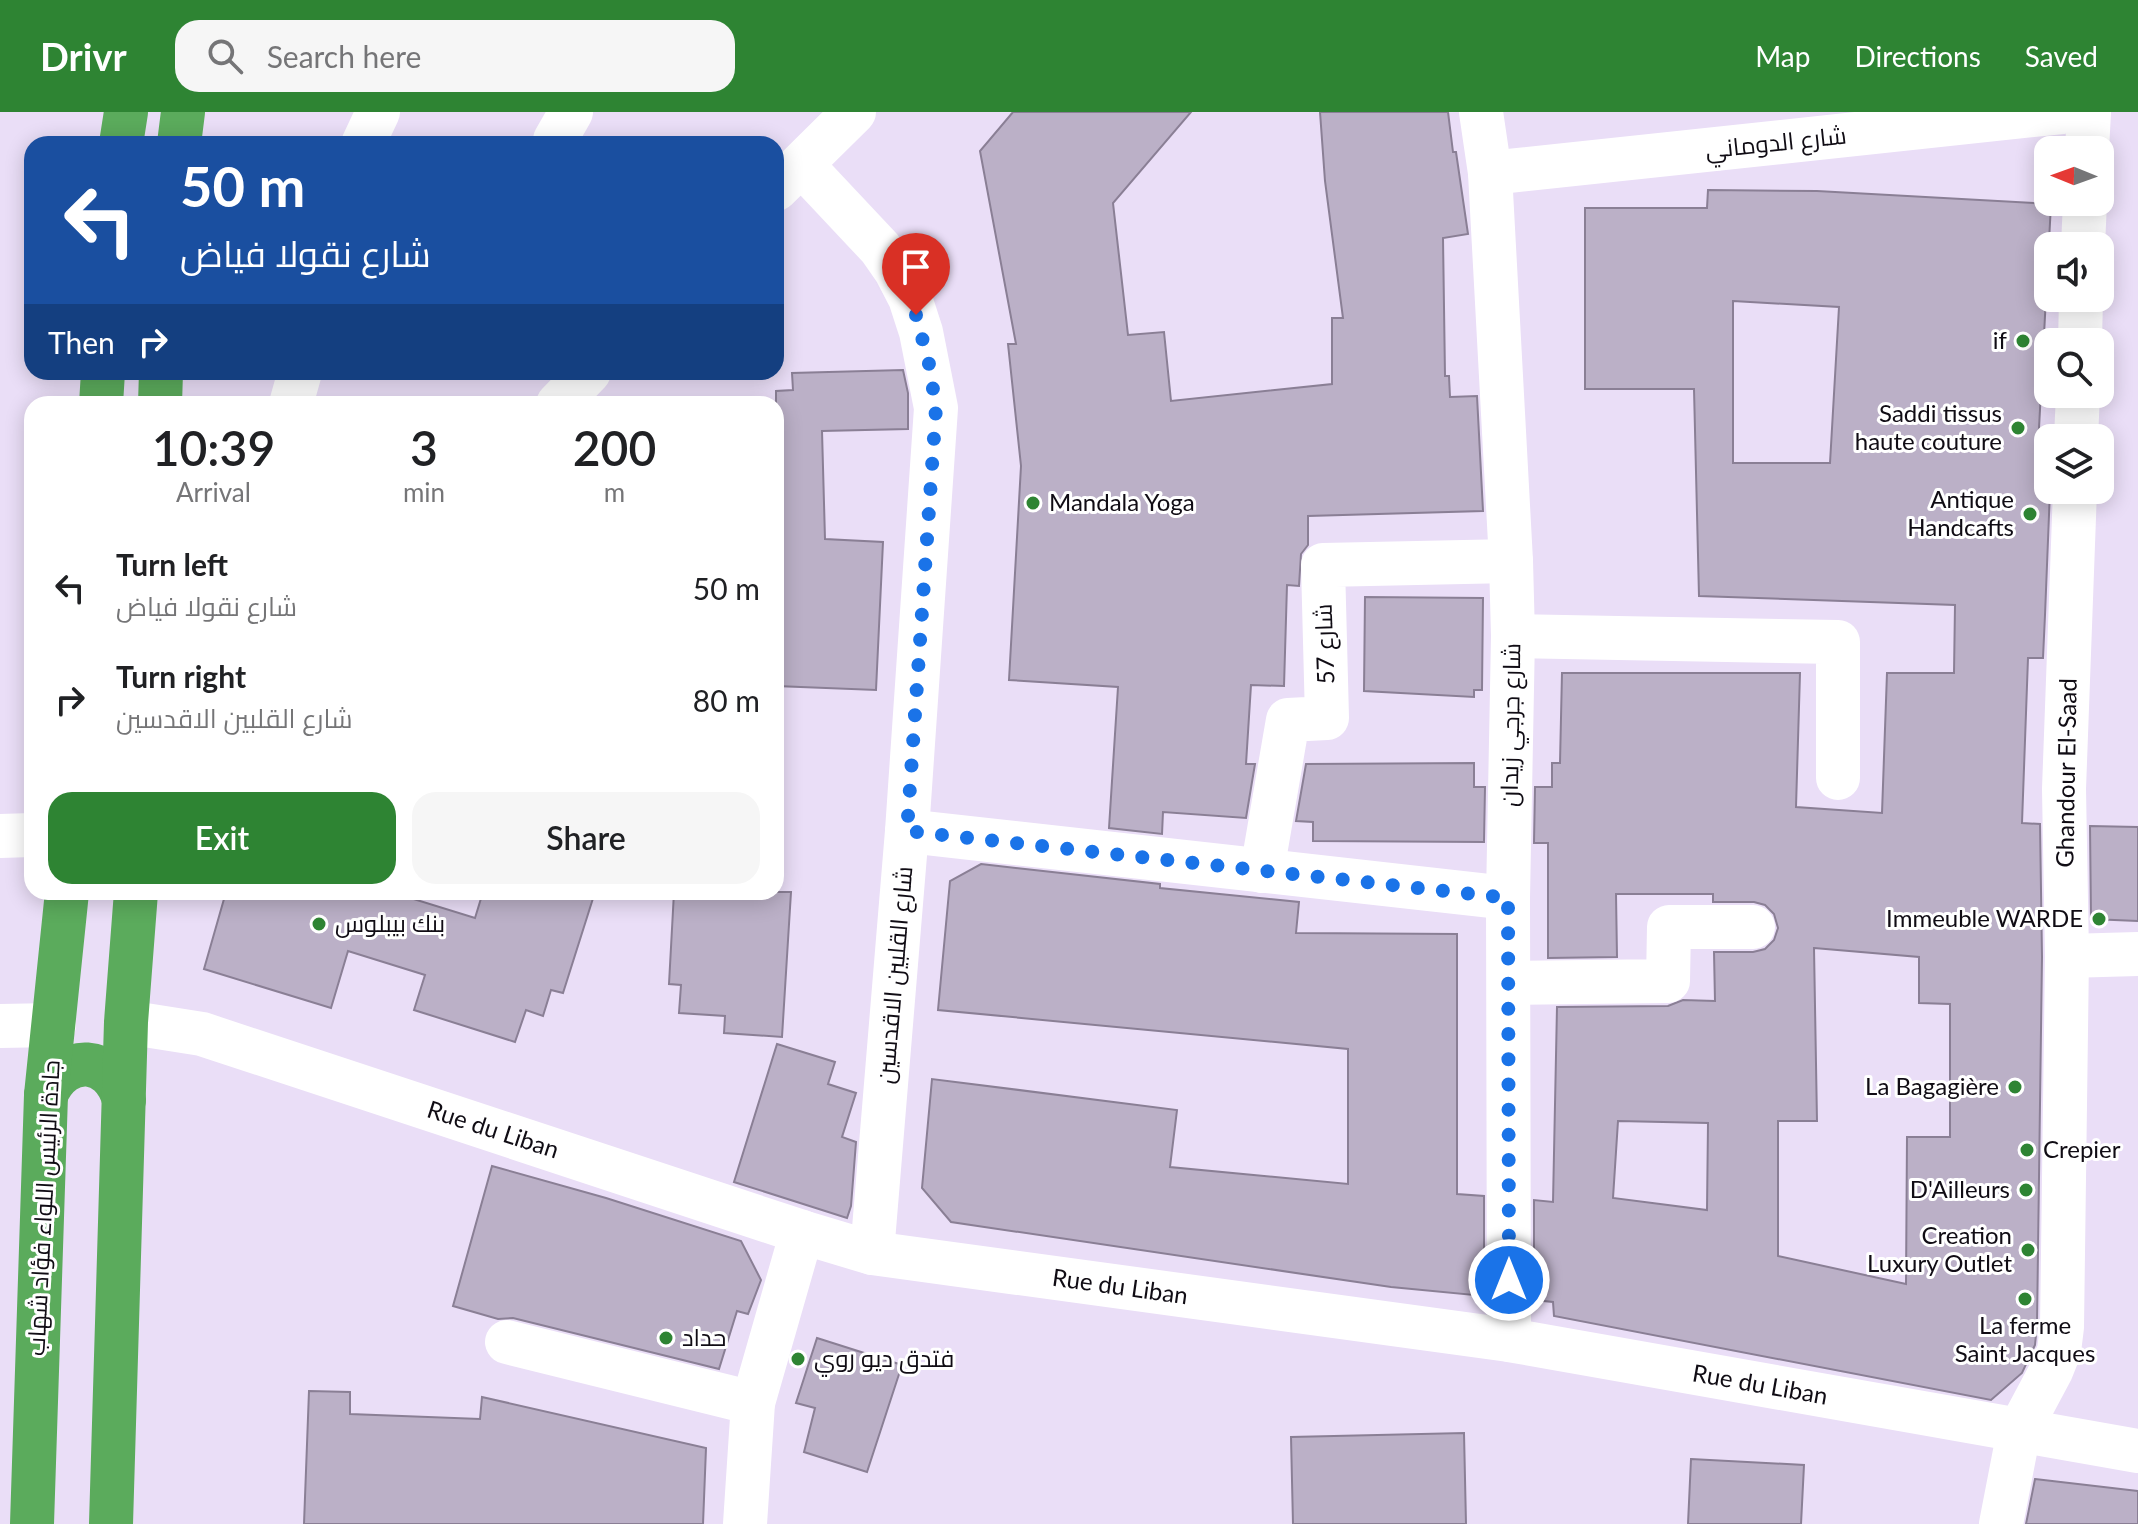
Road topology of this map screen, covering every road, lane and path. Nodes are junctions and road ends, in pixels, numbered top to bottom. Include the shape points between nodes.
1 (126, 112) edge
2 (183, 112) edge
3 (378, 112) edge
4 (854, 112) edge
5 (1481, 112) edge
6 (2062, 112) edge
7 (2089, 112) edge
8 (122, 136) edge
9 (180, 136) edge
10 (367, 136) edge
11 (2088, 136) edge
12 (1490, 173) junction
13 (789, 177) edge
14 (581, 380) edge
15 (566, 396) edge
16 (2074, 504) edge
17 (1511, 561) junction
18 (1513, 636) junction
19 (1838, 778) dead end
20 (907, 831) junction
21 (24, 835) edge
22 (0, 836) edge
23 (1262, 871) junction
24 (1508, 898) junction
25 (66, 900) edge
26 (135, 900) edge
27 (1753, 927) dead end
28 (2138, 954) edge
29 (2067, 956) junction
30 (1509, 983) junction
31 (126, 1022) junction
32 (54, 1025) junction
33 (0, 1026) edge
34 (46, 1095) junction
35 (124, 1100) junction
36 (802, 1232) junction
37 (872, 1253) junction
38 (1509, 1340) junction
39 (507, 1342) dead end
40 (753, 1403) junction
41 (2019, 1431) junction
42 (2138, 1451) edge
43 (32, 1524) edge
44 (111, 1524) edge
45 (745, 1524) edge
46 (2001, 1524) edge

1 - 8 highway
2 - 9 highway
3 - 10 street
4 - 13 street
5 - 12 street, شارع جرجي زيدان
6 - 12 street, شارع الدوماني
7 - 11 street
12 - 17 street, شارع جرجي زيدان
13 - 20 street, شارع القلبين الاقدسين via 880,248 910,298 929,364 936,408
14 - 15 street
16 - 29 street, Ghandour El-Saad via 2064,789
17 - 18 street, شارع جرجي زيدان
17 - 23 street, شارع 57 via 1323,565 1327,718 1288,720
18 - 19 street via 1838,642
18 - 24 street, شارع جرجي زيدان
20 - 23 street
20 - 37 street, شارع القلبين الاقدسين
21 - 22 street
23 - 24 street
24 - 30 street, شارع جرجي زيدان
25 - 32 highway, جادة الرئيس اللواء فؤاد شهاب
26 - 31 highway
27 - 30 street via 1669,927 1668,981
28 - 29 street
29 - 41 street, Ghandour El-Saad via 2062,1327 2051,1371
30 - 38 street, شارع جرجي زيدان
31 - 35 highway
31 - 36 street, Rue du Liban via 202,1034
32 - 33 street
32 - 34 highway, جادة الرئيس اللواء فؤاد شهاب
34 - 35 highway via 69,1067 94,1065 114,1078
34 - 43 highway, جادة الرئيس اللواء فؤاد شهاب
35 - 44 highway
36 - 37 street, Rue du Liban
36 - 40 street
37 - 38 street, Rue du Liban
38 - 41 street, Rue du Liban
39 - 40 street
40 - 45 street
41 - 42 street, Rue du Liban
41 - 46 street, Ghandour El-Saad

